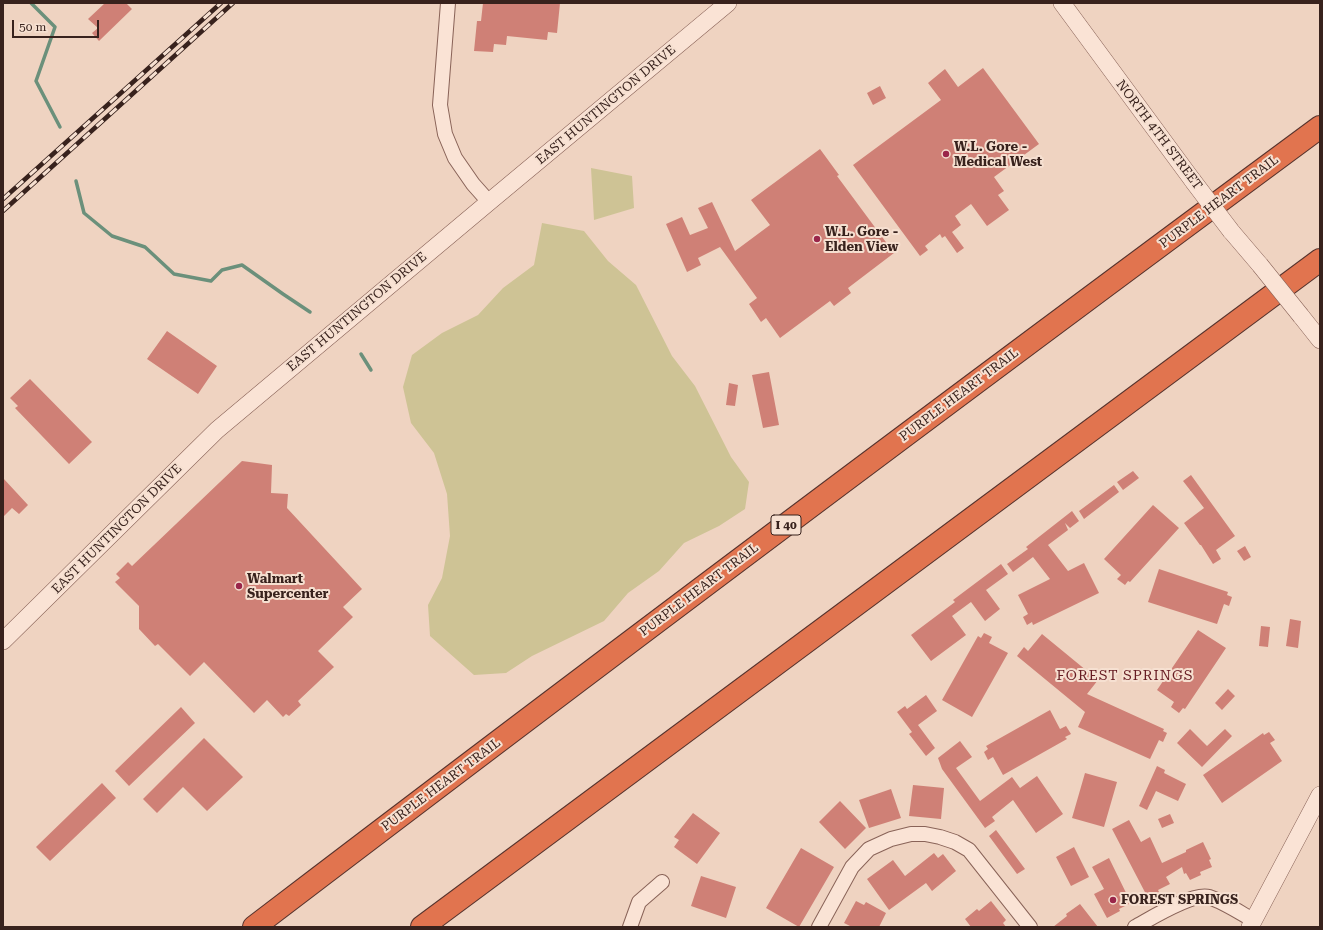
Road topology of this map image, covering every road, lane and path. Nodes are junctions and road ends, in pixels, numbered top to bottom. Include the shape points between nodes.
1 (448, 3) edge
2 (728, 3) edge
3 (1062, 3) edge
4 (1320, 127) edge
5 (489, 202) junction
6 (1320, 260) edge
7 (1320, 340) edge
8 (3, 641) edge
9 (1320, 795) edge
10 (662, 882) dead end
11 (1251, 924) edge
12 (254, 927) edge
13 (422, 927) edge
14 (630, 927) edge
15 (819, 927) edge
16 (1030, 927) edge
17 (1134, 927) edge

1 - 5 street via 440,105 445,134 455,158
2 - 5 street, EAST HUNTINGTON DRIVE
3 - 7 street, NORTH 4TH STREET, bridge via 1231,231
4 - 12 highway, PURPLE HEART TRAIL / I 40 via 839,485
5 - 8 street, EAST HUNTINGTON DRIVE via 217,430
6 - 13 highway
9 - 11 street
10 - 14 street via 639,902
11 - 17 street via 1208,896 1198,896
15 - 16 street via 852,867 870,849 891,839 911,834 925,834 955,842 969,850

